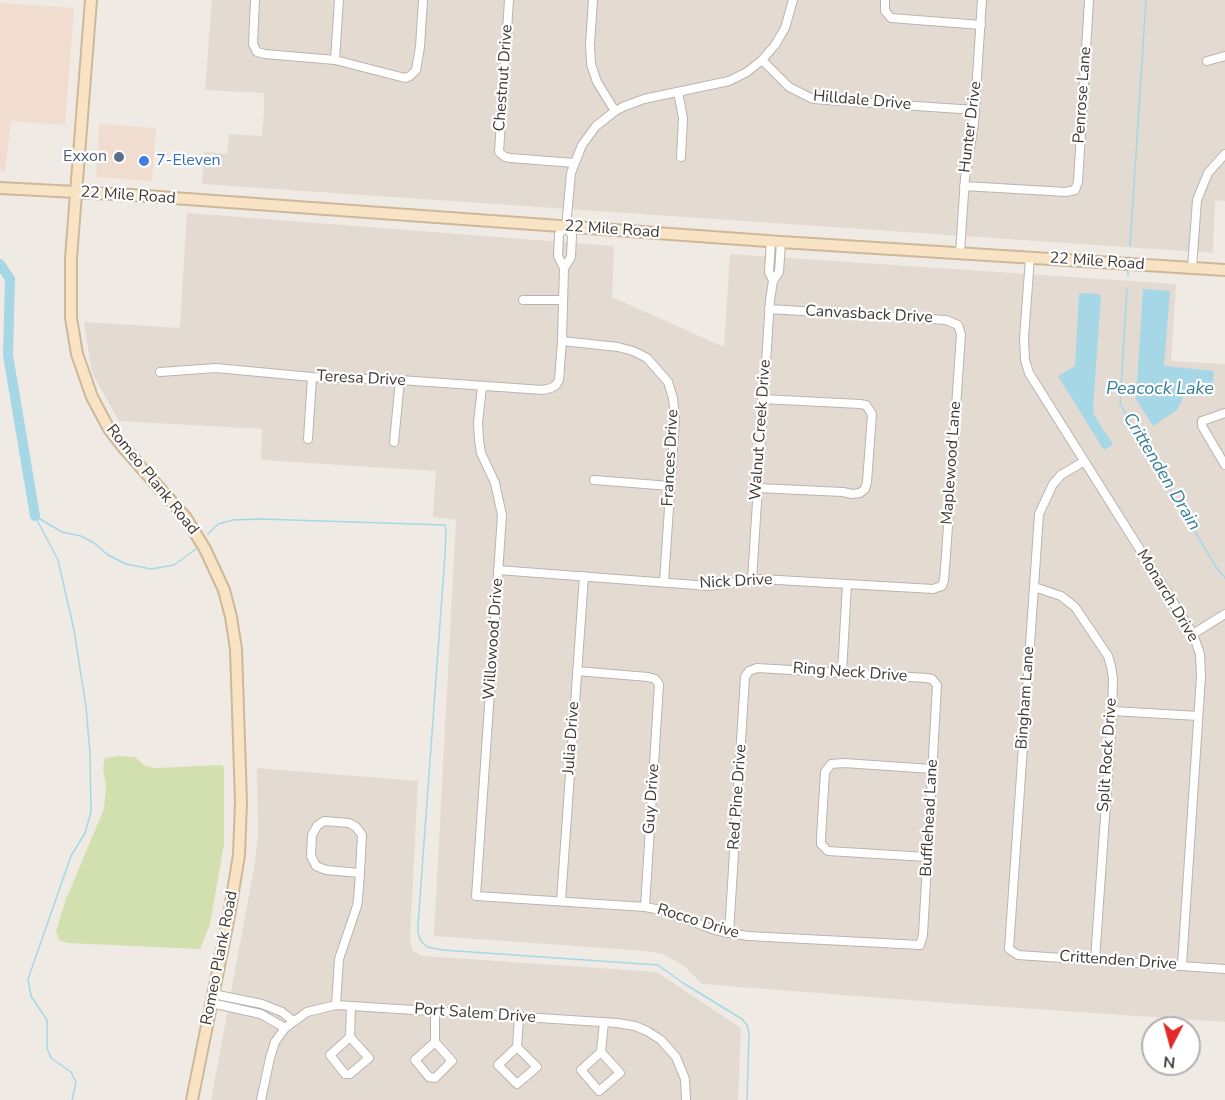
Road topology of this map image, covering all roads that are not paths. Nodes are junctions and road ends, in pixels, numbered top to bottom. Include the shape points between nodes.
1 (91, 0) edge
2 (255, 0) edge
3 (339, 0) edge
4 (423, 0) edge
5 (509, 0) edge
6 (593, 0) edge
7 (793, 0) edge
8 (885, 0) edge
9 (982, 0) edge
10 (1089, 0) edge
11 (981, 25) junction
12 (1225, 56) edge
13 (335, 60) junction
14 (762, 60) junction
15 (1208, 61) dead end
16 (678, 92) junction
17 (975, 110) junction
18 (615, 111) junction
19 (1225, 154) edge
20 (681, 157) dead end
21 (574, 163) junction
22 (964, 186) junction
23 (0, 188) edge
24 (77, 192) junction
25 (566, 227) junction
26 (776, 242) junction
27 (960, 253) junction
28 (1030, 258) junction
29 (564, 268) junction
30 (1192, 268) junction
31 (1225, 270) edge
32 (523, 300) dead end
33 (563, 300) junction
34 (769, 309) junction
35 (961, 334) joint
36 (562, 341) junction
37 (160, 372) dead end
38 (312, 377) junction
39 (400, 380) junction
40 (482, 386) junction
41 (762, 399) junction
42 (1225, 413) edge
43 (308, 439) dead end
44 (394, 442) dead end
45 (1083, 462) junction
46 (1225, 465) edge
47 (594, 480) dead end
48 (670, 486) junction
49 (757, 488) junction
50 (498, 570) junction
51 (584, 576) junction
52 (752, 580) junction
53 (664, 582) junction
54 (847, 584) junction
55 (1034, 587) junction
56 (938, 589) joint
57 (1225, 614) edge
58 (1193, 634) junction
59 (757, 668) joint
60 (577, 671) junction
61 (842, 673) junction
62 (938, 690) joint
63 (1112, 711) junction
64 (1198, 716) junction
65 (932, 769) junction
66 (927, 857) junction
67 (360, 873) junction
68 (477, 896) joint
69 (561, 900) junction
70 (645, 907) junction
71 (729, 933) junction
72 (920, 945) joint
73 (1012, 952) joint
74 (1095, 960) junction
75 (1182, 965) junction
76 (1225, 969) edge
77 (212, 999) junction
78 (336, 1005) junction
79 (351, 1006) junction
80 (435, 1011) junction
81 (519, 1017) junction
82 (293, 1021) junction
83 (604, 1022) junction
84 (285, 1028) junction
85 (350, 1037) junction
86 (435, 1042) junction
87 (517, 1047) junction
88 (601, 1052) junction
89 (192, 1100) edge
90 (261, 1100) edge
91 (686, 1100) edge

1 - 24 street, Romeo Plank Road
2 - 13 street via 252,44 257,52
3 - 13 street
4 - 13 street via 418,59 410,76 398,77
5 - 21 street, Chestnut Drive via 501,154
6 - 18 street via 591,64
7 - 14 street via 785,28
8 - 11 street via 887,16 896,19
9 - 11 street, Hunter Drive
10 - 22 street, Penrose Lane via 1075,190
11 - 17 street, Hunter Drive
12 - 15 street
14 - 16 street via 729,81
14 - 17 street, Hilldale Drive via 789,87 813,99
16 - 18 street via 644,99
16 - 20 street via 683,118
17 - 22 street, Hunter Drive
18 - 21 street via 588,135
19 - 30 street via 1208,173 1200,191
21 - 25 street
22 - 27 street, Hunter Drive
23 - 24 street, 22 Mile Road
24 - 25 street, 22 Mile Road
24 - 77 street, Romeo Plank Road via 70,307 83,375 115,437 200,538 224,590 234,633 240,834 233,895
25 - 26 street, 22 Mile Road
25 - 29 street via 572,243 571,257
25 - 29 street via 559,234 558,256
26 - 27 street, 22 Mile Road
26 - 34 street, Walnut Creek Drive via 779,272 773,280
27 - 28 street, 22 Mile Road
28 - 30 street, 22 Mile Road
28 - 45 street, Monarch Drive via 1024,360
29 - 33 street
30 - 31 street, 22 Mile Road
32 - 33 street
33 - 36 street
34 - 35 street, Canvasback Drive via 946,320 958,325
34 - 41 street, Walnut Creek Drive
35 - 56 street, Maplewood Lane via 944,584
36 - 40 street, Teresa Drive via 556,385 543,390
36 - 48 street, Frances Drive via 633,351 646,358 668,382 675,419
37 - 38 street, Teresa Drive via 216,368
38 - 39 street, Teresa Drive
38 - 43 street
39 - 40 street, Teresa Drive
39 - 44 street
40 - 50 street, Willowood Drive via 478,423 481,453 495,483 502,515
41 - 49 street, Walnut Creek Drive
41 - 49 street via 866,405 872,414 867,482 860,493
42 - 46 street via 1202,421 1203,430
45 - 55 street, Bingham Lane via 1061,475 1047,493 1039,514
45 - 58 street, Monarch Drive
47 - 48 street
48 - 53 street, Frances Drive
49 - 52 street, Walnut Creek Drive
50 - 51 street, Nick Drive
50 - 68 street, Willowood Drive
51 - 53 street, Nick Drive
51 - 60 street, Julia Drive
52 - 53 street, Nick Drive via 709,586
52 - 54 street, Nick Drive
54 - 56 street, Nick Drive
54 - 61 street
55 - 63 street, Split Rock Drive via 1061,596 1075,607 1108,656 1113,679
55 - 73 street, Bingham Lane via 1009,940
57 - 58 street
58 - 64 street, Monarch Drive via 1200,654
59 - 61 street, Ring Neck Drive
59 - 71 street, Red Pine Drive via 749,670 745,677
60 - 69 street, Julia Drive
60 - 70 street, Guy Drive via 656,679 659,691
61 - 62 street, Ring Neck Drive via 927,678 935,682
62 - 65 street, Bufflehead Lane
63 - 64 street
63 - 74 street, Split Rock Drive
64 - 75 street, Monarch Drive
65 - 66 street, Bufflehead Lane
65 - 66 street via 831,764 825,772 820,841 823,848 833,852
66 - 72 street, Bufflehead Lane
67 - 67 street via 359,830 352,824 320,823 312,836 311,856 316,866
67 - 78 street via 357,906 339,959
68 - 69 street, Rocco Drive
69 - 70 street, Rocco Drive
70 - 71 street, Rocco Drive
71 - 72 street, Rocco Drive
73 - 74 street, Crittenden Drive via 1018,956
74 - 75 street, Crittenden Drive
75 - 76 street, Crittenden Drive
77 - 82 street via 262,1004
77 - 84 street via 261,1014
77 - 89 street, Romeo Plank Road
78 - 79 street, Port Salem Drive
78 - 82 street, Port Salem Drive via 311,1011
79 - 80 street, Port Salem Drive
79 - 85 street
80 - 81 street, Port Salem Drive
80 - 86 street
81 - 83 street, Port Salem Drive
81 - 87 street
82 - 84 street, Port Salem Drive
83 - 88 street
83 - 91 street, Port Salem Drive via 642,1029 666,1044 682,1069
84 - 90 street via 275,1042
85 - 85 street via 369,1058 345,1074 330,1055
86 - 86 street via 452,1061 435,1078 429,1077 415,1059
87 - 87 street via 537,1067 517,1084 498,1065
88 - 88 street via 620,1073 599,1091 581,1070

